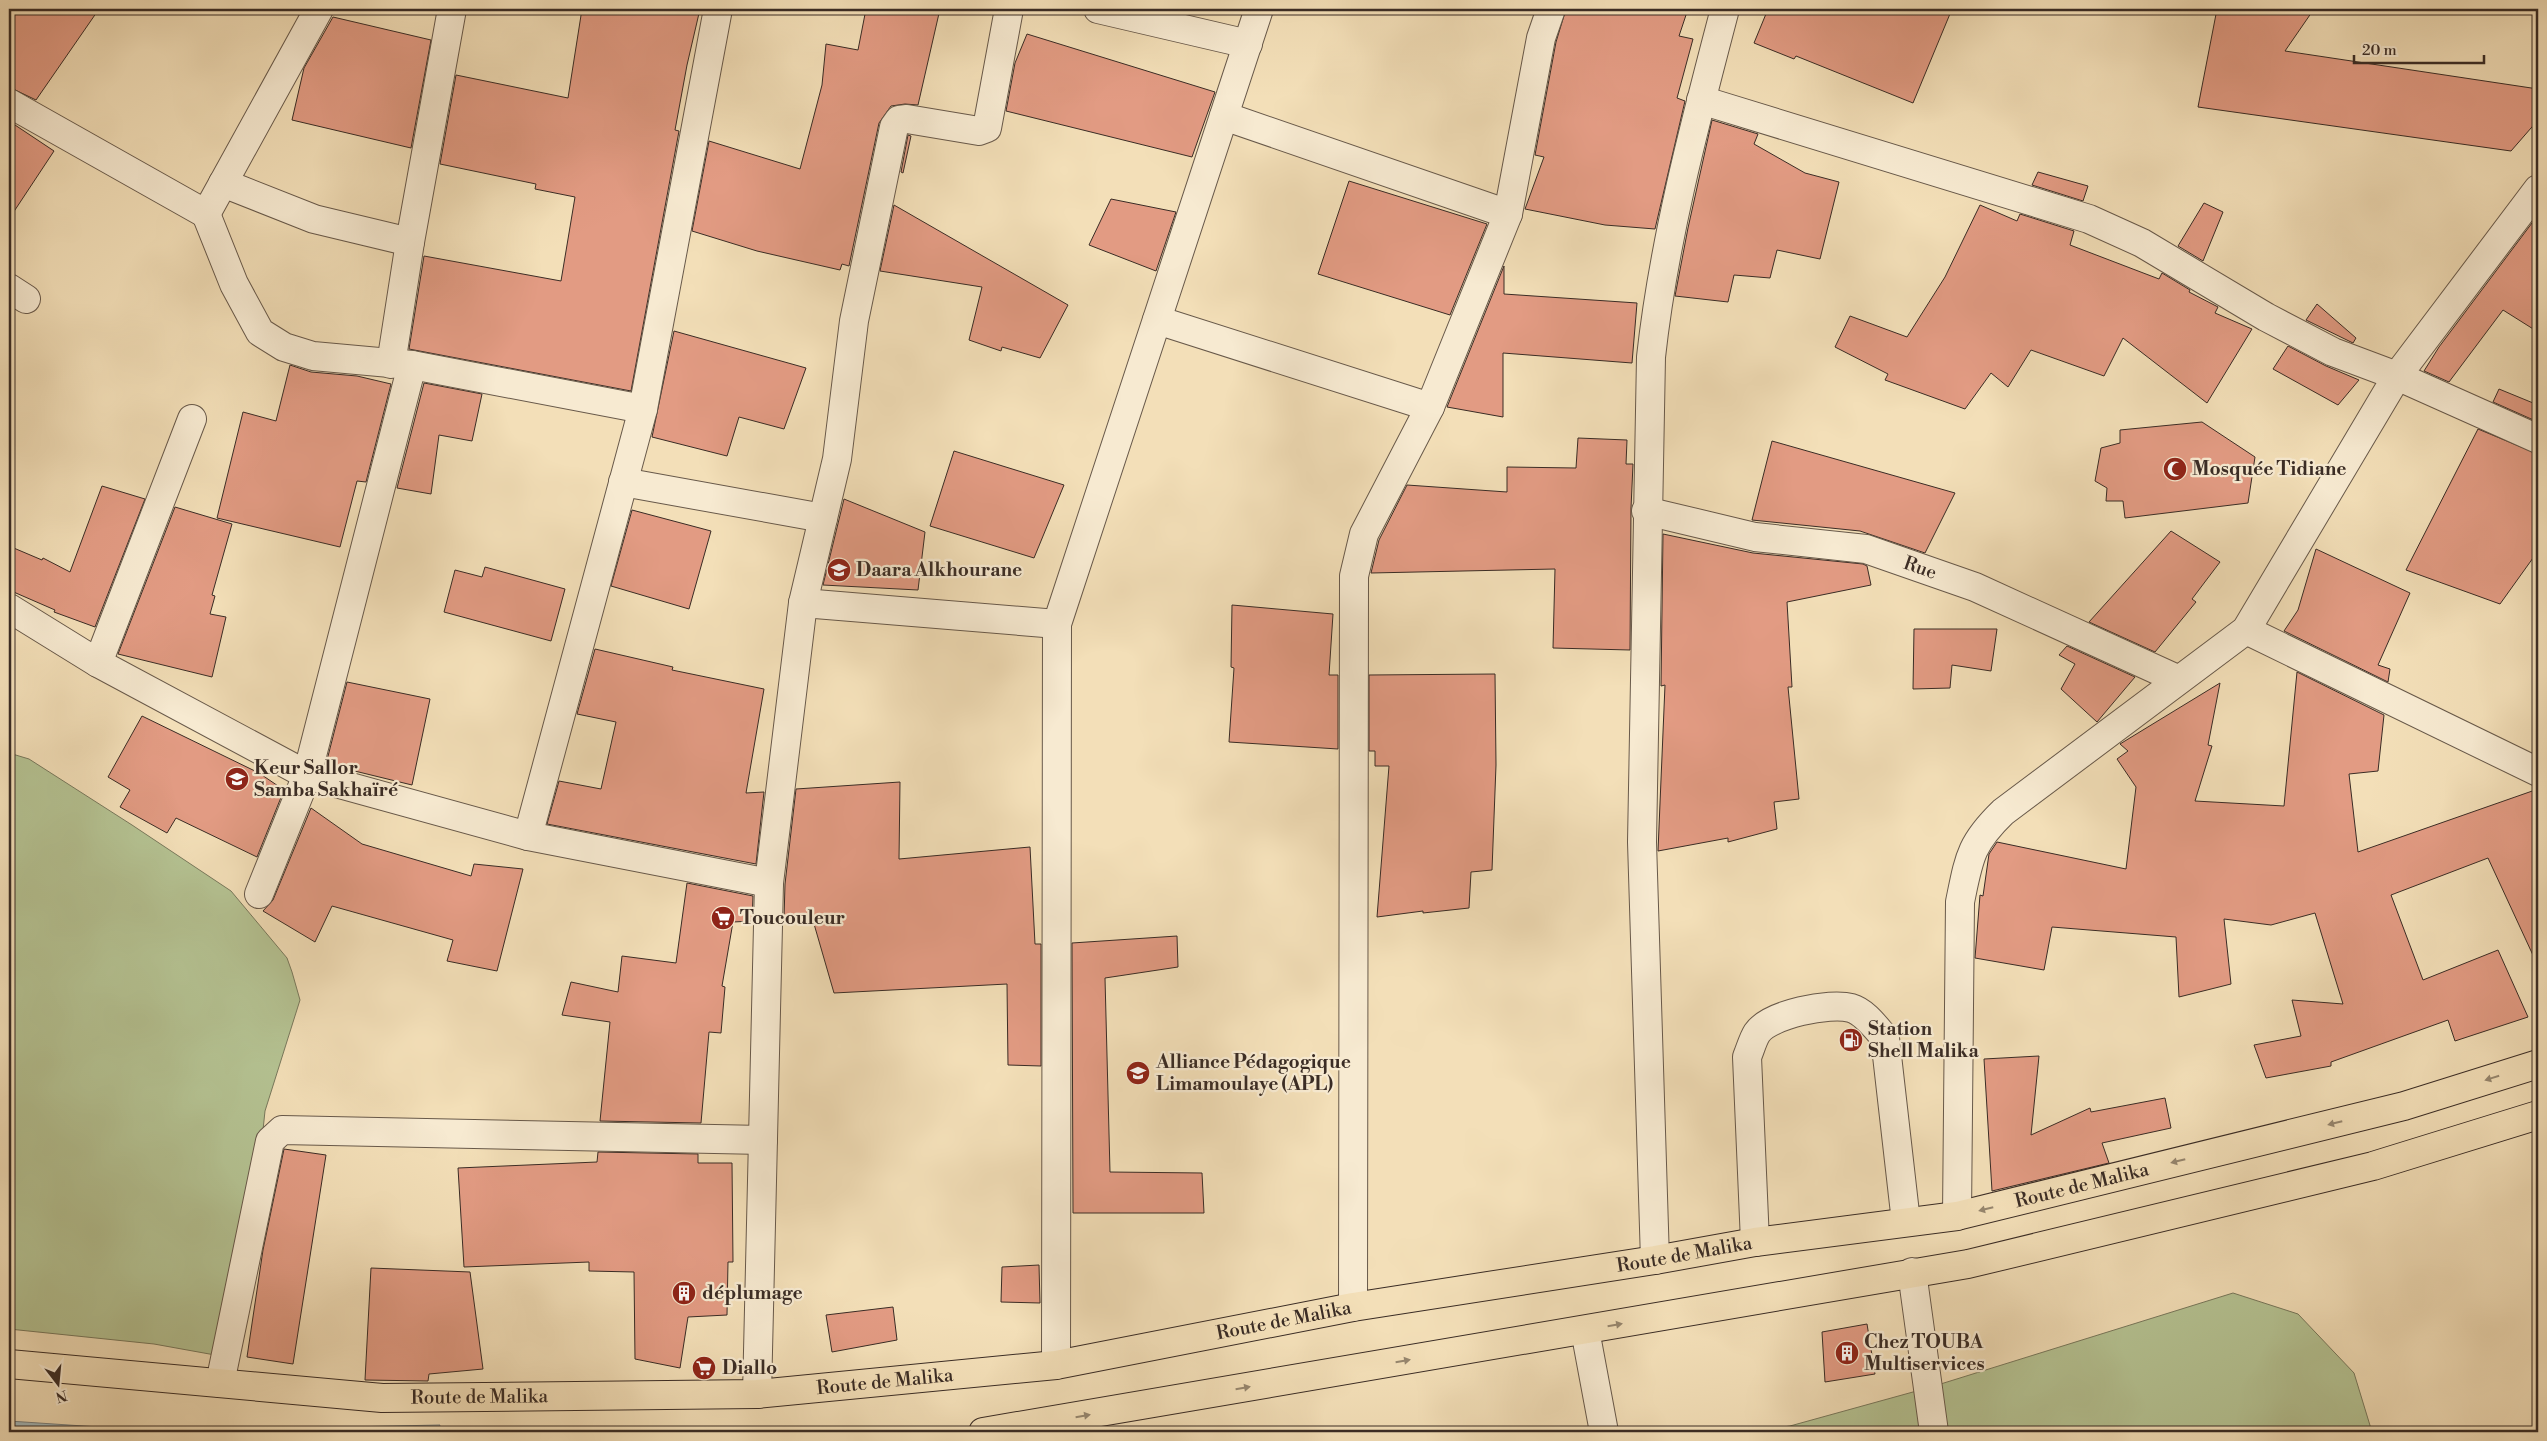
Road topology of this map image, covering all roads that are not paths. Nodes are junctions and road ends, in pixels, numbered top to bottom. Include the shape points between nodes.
1 (320, 9) edge
2 (452, 9) edge
3 (718, 9) edge
4 (1009, 9) edge
5 (1098, 9) edge
6 (1259, 9) edge
7 (1551, 9) edge
8 (1725, 9) edge
9 (1248, 44) junction
10 (1701, 100) junction
11 (9, 102) edge
12 (1224, 116) junction
13 (223, 183) junction
14 (2538, 189) edge
15 (206, 214) junction
16 (1508, 214) junction
17 (410, 242) junction
18 (1157, 320) junction
19 (402, 365) junction
20 (2397, 376) junction
21 (1430, 407) junction
22 (642, 409) junction
23 (192, 419) dead end
24 (2538, 438) edge
25 (623, 482) junction
26 (1646, 510) junction
27 (823, 518) junction
28 (803, 603) junction
29 (9, 608) edge
30 (1057, 624) junction
31 (2246, 630) junction
32 (98, 663) junction
33 (2177, 679) junction
34 (2538, 772) edge
35 (307, 775) junction
36 (528, 836) junction
37 (769, 883) junction
38 (260, 894) dead end
39 (2538, 1064) edge
40 (2538, 1115) edge
41 (763, 1140) junction
42 (1958, 1216) junction
43 (1906, 1222) junction
44 (1754, 1242) junction
45 (1655, 1260) junction
46 (1912, 1272) junction
47 (1353, 1307) junction
48 (1585, 1330) junction
49 (9, 1364) edge
50 (1056, 1365) junction
51 (220, 1383) junction
52 (757, 1394) junction
53 (983, 1432) edge
54 (1604, 1432) edge
55 (1934, 1432) edge

1 - 13 street
2 - 17 street
3 - 22 street
4 - 27 street via 987,128 979,132 907,119 899,120 894,127 854,321 837,459
5 - 9 street
6 - 9 street
7 - 16 street via 1542,38
8 - 10 street
9 - 12 street
10 - 20 street via 2089,219 2142,243 2266,317 2334,352
10 - 26 street via 1658,292 1651,358
11 - 15 street
12 - 16 street
12 - 18 street
13 - 15 street
13 - 17 street via 314,219
14 - 20 street
15 - 19 street via 234,284 260,332 284,347 313,356
16 - 21 street
17 - 19 street
18 - 21 street
18 - 30 street
19 - 22 street
19 - 35 street
20 - 24 street
20 - 31 street
21 - 47 street via 1364,534 1354,576
22 - 25 street
23 - 32 street
25 - 27 street
25 - 36 street
26 - 33 street, Rue via 1755,537 1866,549 1975,587
26 - 45 street via 1642,842
27 - 28 street
28 - 30 street
28 - 37 street
29 - 32 street
30 - 50 street
31 - 33 street
31 - 34 street
32 - 35 street
33 - 42 street via 2003,812 1983,832 1968,859 1960,902
35 - 36 street
35 - 38 street
36 - 37 street
37 - 41 street
39 -> 42 main road, Route de Malika via 2404,1106
40 - 46 main road via 2373,1166 1968,1264
41 - 51 street via 282,1130 270,1141
41 - 52 street
42 - 43 main road, Route de Malika
43 - 44 main road, Route de Malika
43 - 44 street via 1885,1038 1868,1019 1851,1008 1817,1007 1777,1019 1758,1032 1747,1057
44 - 45 main road, Route de Malika
45 - 47 main road, Route de Malika
48 -> 46 main road
46 - 55 street
47 - 50 main road, Route de Malika
53 -> 48 main road
48 - 54 street
49 - 51 main road, Route de Malika
50 - 52 main road, Route de Malika
51 - 52 main road, Route de Malika via 382,1398

